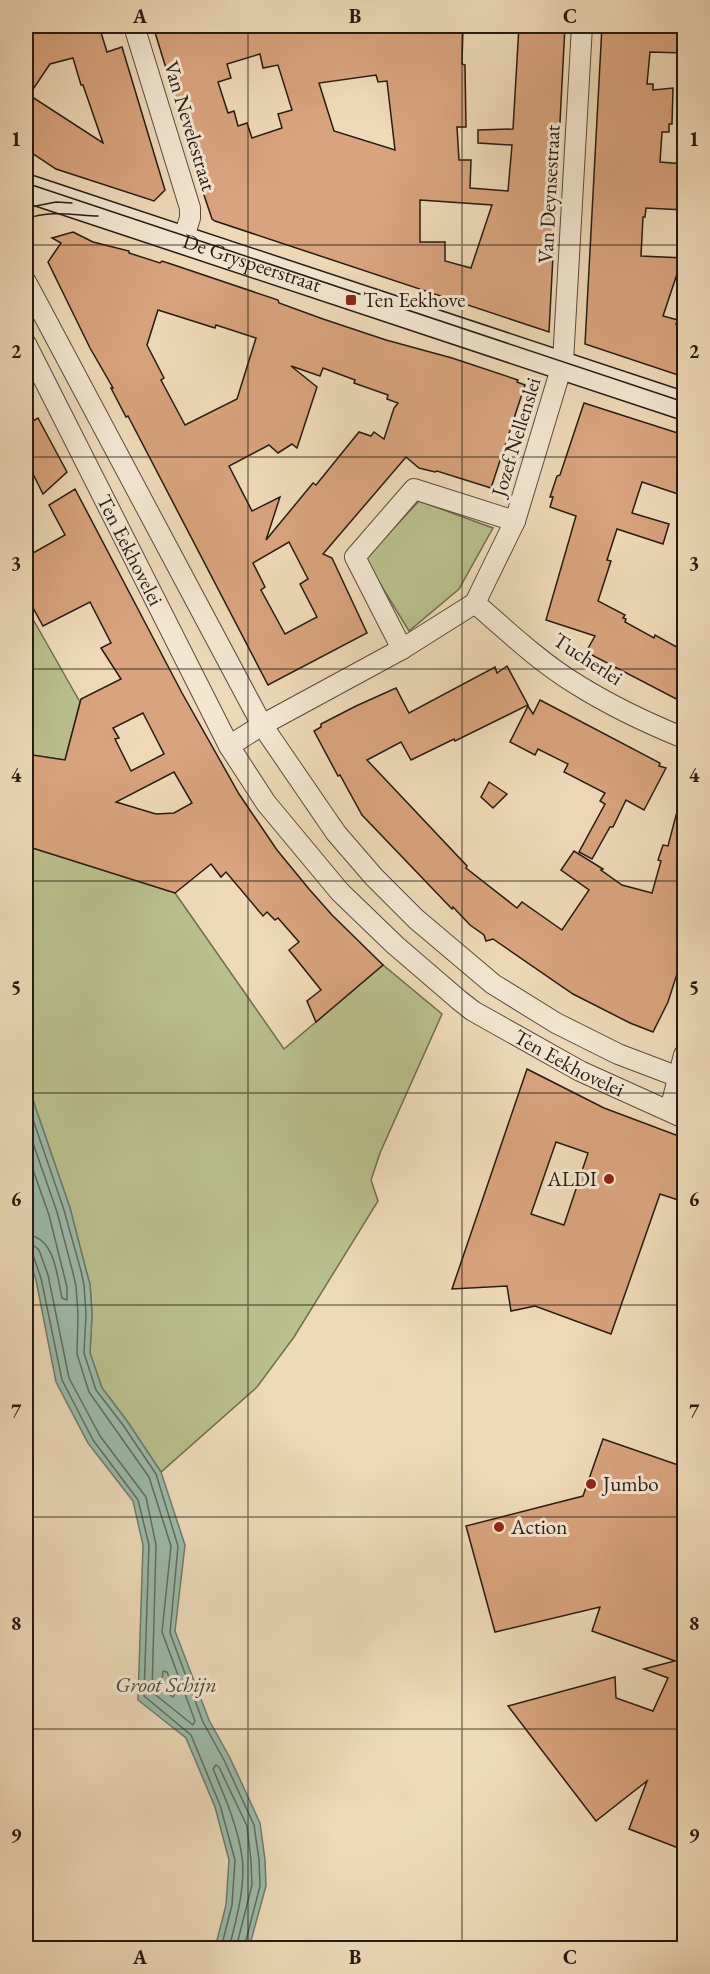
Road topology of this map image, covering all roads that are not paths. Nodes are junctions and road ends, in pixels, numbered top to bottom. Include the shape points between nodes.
1 (134, 26) edge
2 (582, 26) edge
3 (26, 188) edge
4 (183, 240) junction
5 (26, 282) edge
6 (57, 342) junction
7 (29, 350) edge
8 (562, 366) junction
9 (684, 406) edge
10 (515, 521) junction
11 (476, 603) junction
12 (402, 649) junction
13 (261, 725) junction
14 (684, 738) edge
15 (229, 746) junction
16 (487, 979) junction
17 (466, 1005) junction
18 (684, 1055) edge
19 (681, 1078) edge
20 (677, 1114) edge

1 - 4 street, Van Nevelestraat via 190,208
2 - 8 street, Van Deynsestraat
3 - 4 street, De Gryspeerstraat
4 - 8 street, De Gryspeerstraat
5 - 6 street, Ten Eekhovelei
6 - 7 street, Ten Eekhovelei
6 - 13 street, Ten Eekhovelei
7 - 15 street, Ten Eekhovelei
8 - 9 street, De Gryspeerstraat
8 - 10 street, Jozef Nellenslei
10 - 11 street, Jozef Nellenslei
10 - 12 street, Jozef Nellenslei via 414,489 355,557
11 - 12 street
11 - 14 street, Tucherlei via 576,684 648,724
12 - 13 street
13 - 15 street
13 - 16 street, Ten Eekhovelei via 336,833 374,877 416,919
15 - 17 street, Ten Eekhovelei via 266,803 340,892
16 - 17 street
16 - 19 street, Ten Eekhovelei via 556,1023 618,1054
17 - 20 street, Ten Eekhovelei via 580,1071
18 - 19 street
19 - 20 street, Ten Eekhovelei

